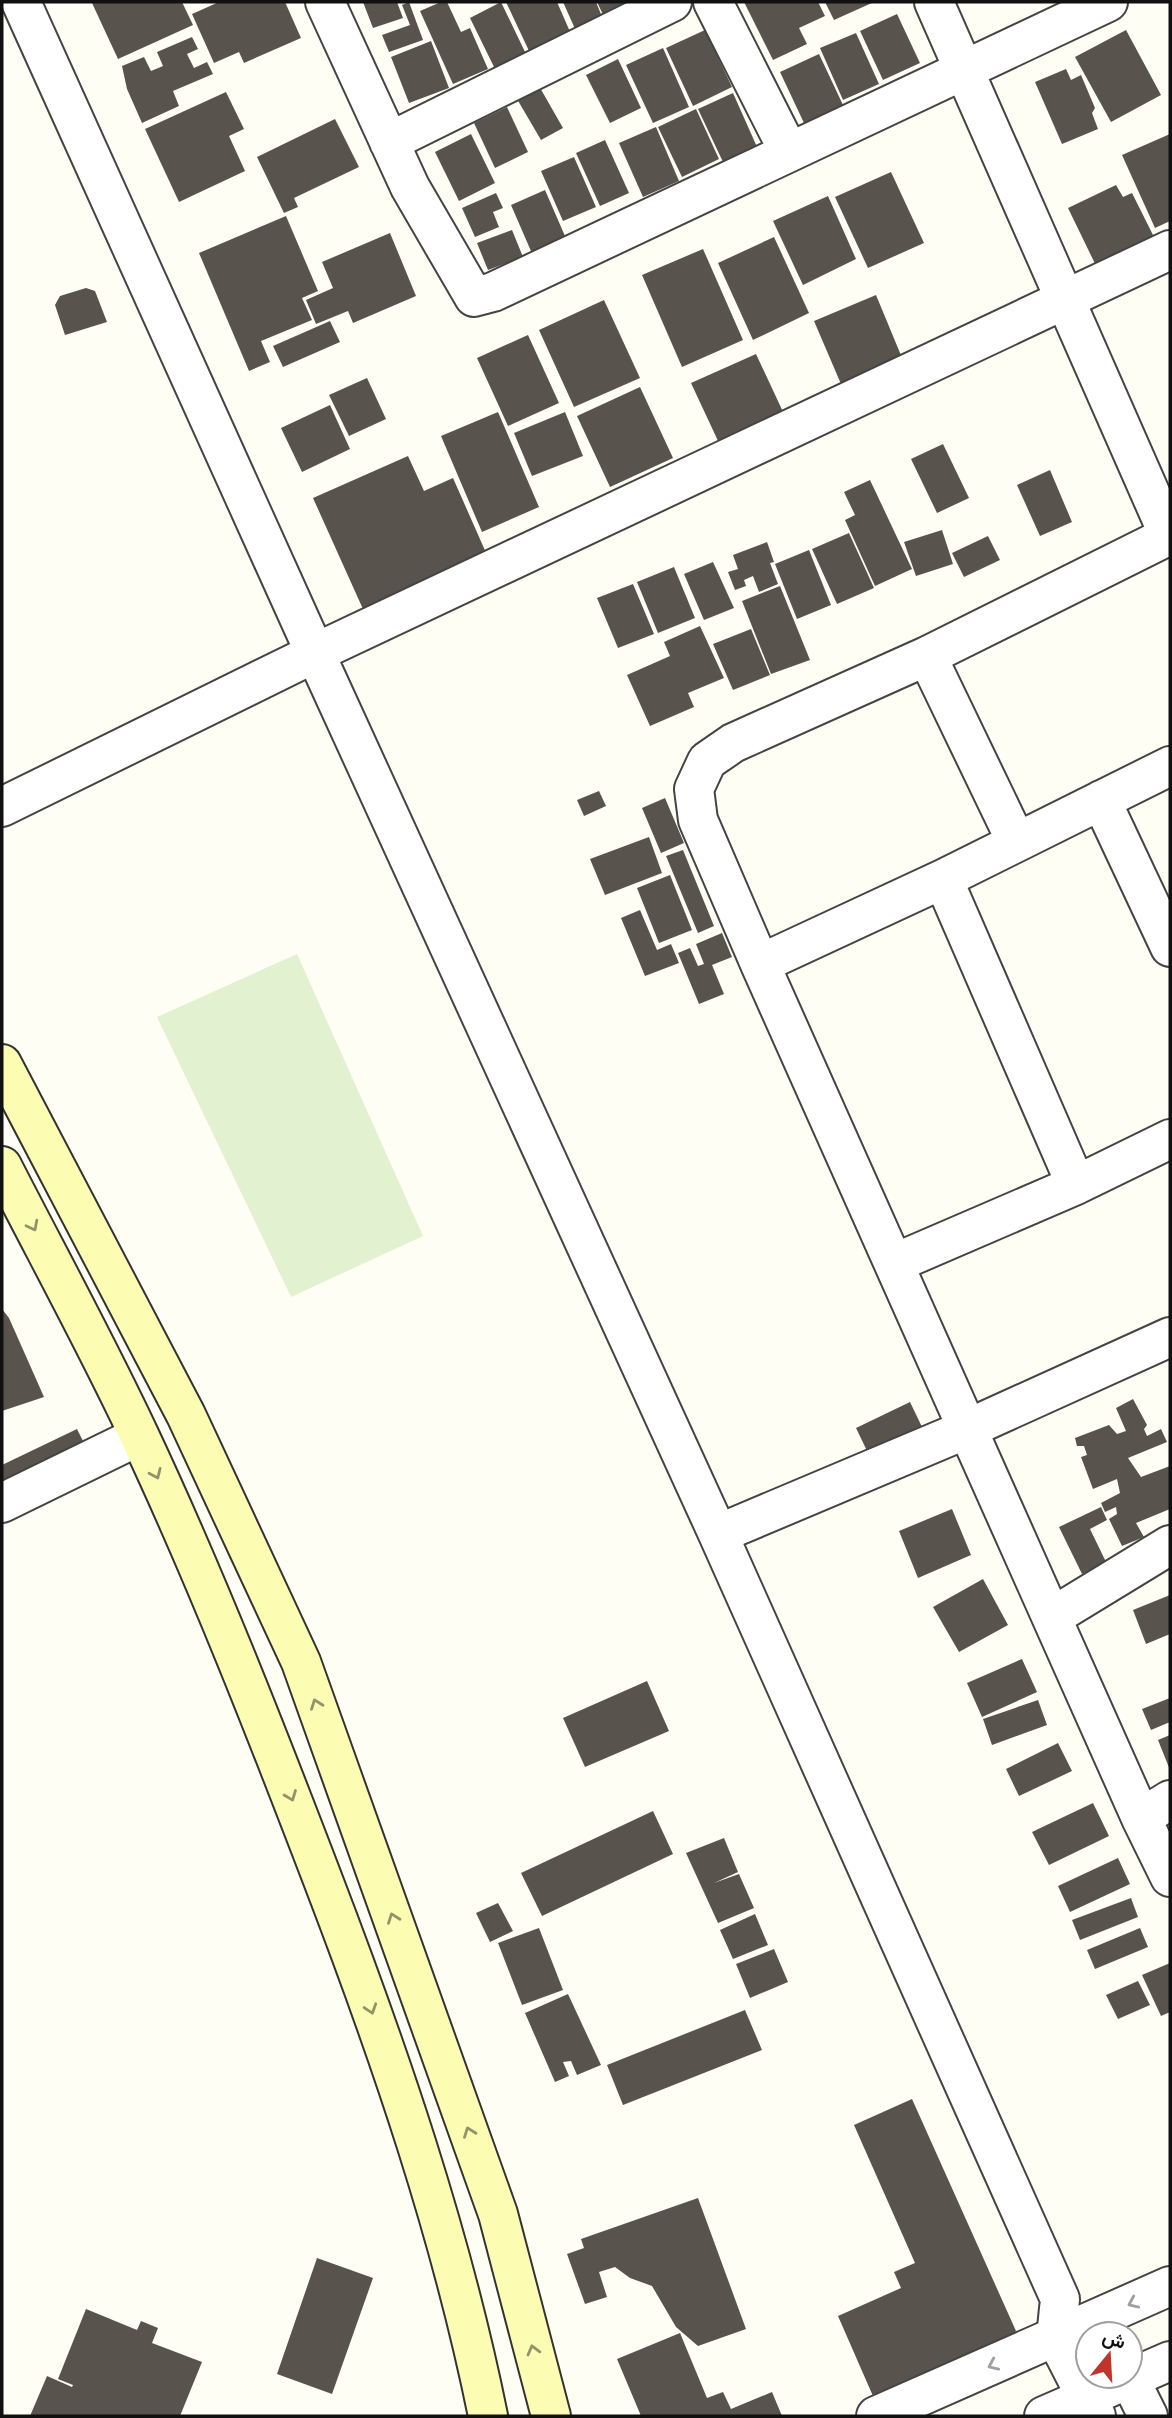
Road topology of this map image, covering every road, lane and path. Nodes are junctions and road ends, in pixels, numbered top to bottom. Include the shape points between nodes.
1 (21, 2) edge
2 (325, 2) edge
3 (672, 2) edge
4 (713, 2) edge
5 (934, 2) edge
6 (1108, 2) edge
7 (964, 69) junction
8 (390, 142) junction
9 (789, 152) junction
10 (1170, 250) edge
11 (1066, 300) junction
12 (1170, 536) edge
13 (315, 653) junction
14 (927, 656) junction
15 (1170, 766) edge
16 (1101, 800) junction
17 (2, 807) edge
18 (1016, 841) junction
19 (943, 879) junction
20 (1170, 947) edge
21 (760, 964) junction
22 (2, 1064) edge
23 (1170, 1139) edge
24 (2, 1166) edge
25 (1076, 1185) junction
26 (895, 1263) junction
27 (1170, 1336) edge
28 (967, 1429) junction
29 (139, 1436) junction
30 (2, 1503) edge
31 (718, 1534) junction
32 (1170, 1545) edge
33 (1052, 1617) junction
34 (1156, 1809) edge
35 (1170, 1877) edge
36 (1170, 2286) edge
37 (1060, 2300) junction
38 (1089, 2320) edge
39 (1111, 2320) edge
40 (1074, 2333) edge
41 (1056, 2338) junction
42 (1170, 2361) edge
43 (1144, 2371) edge
44 (1113, 2390) edge
45 (1135, 2390) edge
46 (1091, 2407) edge
47 (488, 2416) edge
48 (551, 2416) edge
49 (876, 2416) edge
50 (1044, 2416) edge
51 (1148, 2416) edge

1 - 13 street
2 - 8 street
3 - 8 street
4 - 9 street
5 - 7 street
6 - 7 street
7 - 9 street
7 - 11 street
8 - 9 street via 410,187 474,296 492,292
10 - 11 street
11 - 12 street
11 - 13 street
12 - 14 street
13 - 17 street
13 - 31 street
14 - 18 street
14 - 21 street via 733,743 707,761 694,789 698,820
15 - 16 street
16 - 18 street
16 - 20 street
18 - 19 street
19 - 21 street
19 - 25 street
21 - 26 street
48 -> 22 main road via 498,2214 301,1662 186,1415
23 - 25 street
24 -> 29 main road
25 - 26 street
26 - 28 street
27 - 28 street
28 - 31 street
28 - 33 street
29 - 30 street
29 -> 47 main road via 250,1688 360,1977 443,2228
31 - 37 street
32 - 33 street
33 - 34 street
34 - 35 street
36 -> 39 street
37 - 38 street
37 - 41 street
40 - 41 street
41 - 46 street
41 -> 49 street
42 - 43 street
44 - 46 street
45 - 51 street
46 - 50 street

